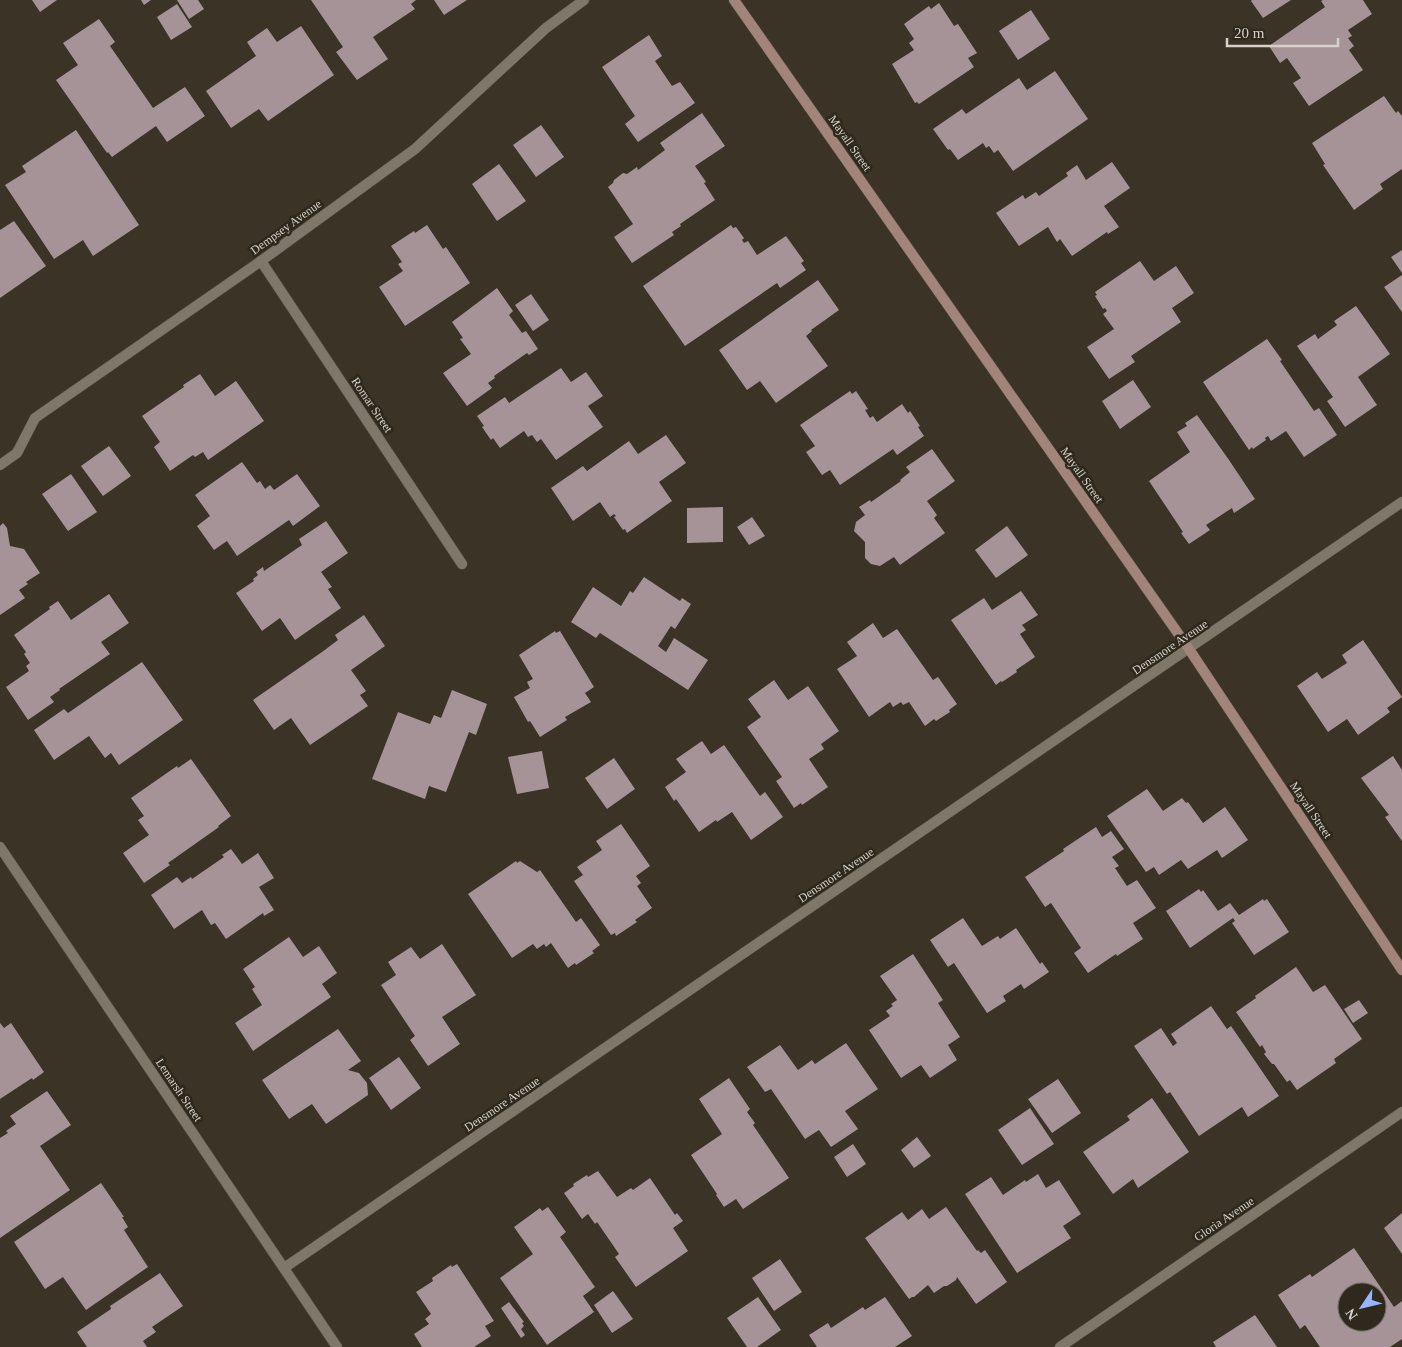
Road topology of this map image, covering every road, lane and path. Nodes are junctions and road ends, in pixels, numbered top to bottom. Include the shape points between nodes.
1 (584, 0) edge
2 (734, 0) edge
3 (261, 261) junction
4 (0, 465) edge
5 (1402, 502) edge
6 (462, 564) dead end
7 (1189, 649) junction
8 (0, 848) edge
9 (1402, 970) edge
10 (1402, 1112) edge
11 (284, 1268) junction
12 (337, 1347) edge
13 (1060, 1347) edge

1 - 3 street, Dempsey Avenue via 546,28 415,149
2 - 7 street, Mayall Street
3 - 4 street, Dempsey Avenue via 35,418 17,453
3 - 6 street, Romar Street
5 - 7 street, Densmore Avenue
7 - 9 street, Mayall Street
7 - 11 street, Densmore Avenue
8 - 11 street, Lemarsh Street
10 - 13 street, Gloria Avenue
11 - 12 street, Lemarsh Street

